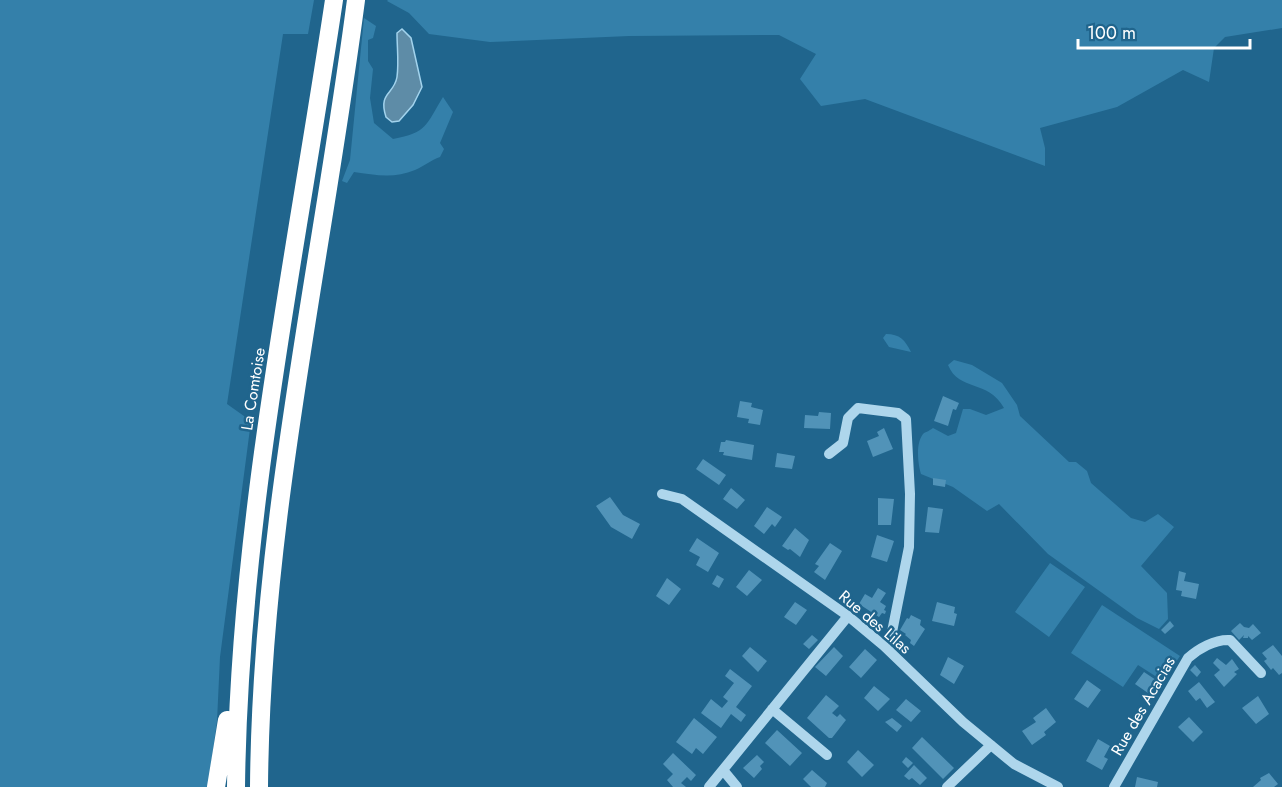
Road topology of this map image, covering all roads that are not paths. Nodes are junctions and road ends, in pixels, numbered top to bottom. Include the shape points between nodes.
1 (334, 0) edge
2 (356, 0) edge
3 (829, 454) dead end
4 (663, 494) dead end
5 (848, 616) junction
6 (243, 623) junction
7 (884, 646) junction
8 (1261, 673) dead end
9 (772, 709) junction
10 (991, 745) junction
11 (826, 755) dead end
12 (723, 770) junction
13 (216, 787) edge
14 (236, 787) edge
15 (259, 787) edge
16 (709, 787) edge
17 (737, 787) edge
18 (947, 787) edge
19 (1058, 787) edge
20 (1114, 787) edge

1 - 6 highway, La Comtoise via 271,399
2 - 15 highway via 275,546 262,691
3 - 7 street via 843,443 849,418 858,408 898,413 906,419 909,547 892,632
4 - 5 street, Rue des Lilas via 682,499
5 - 7 street, Rue des Lilas
5 - 9 street
6 - 13 highway
6 - 14 highway, La Comtoise
7 - 10 street, Rue des Lilas
8 - 20 street, Rue des Acacias via 1230,640 1221,639 1196,651 1188,658
9 - 11 street
9 - 12 street
10 - 18 street
10 - 19 street, Rue des Lilas via 1014,764
12 - 16 street
12 - 17 street

